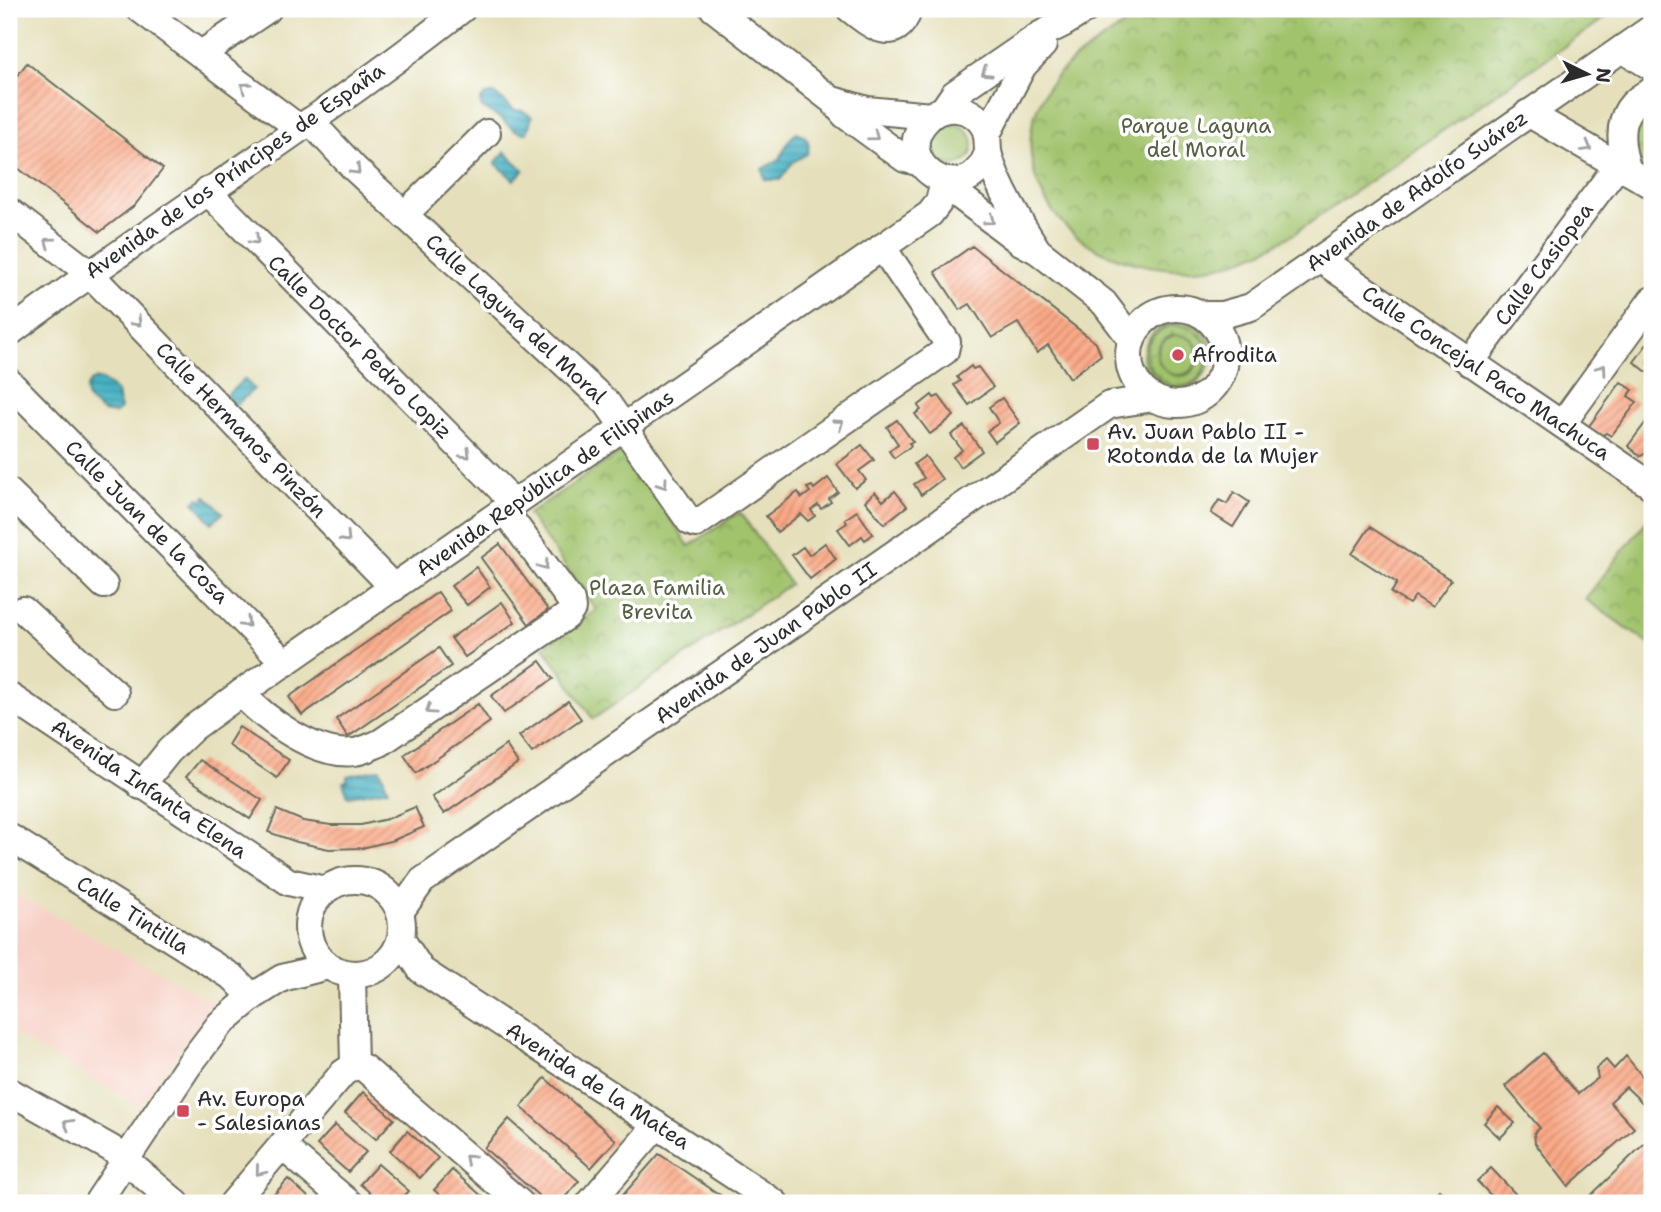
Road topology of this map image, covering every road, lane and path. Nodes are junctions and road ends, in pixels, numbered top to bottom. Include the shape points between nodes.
1 (268, 9) edge
2 (462, 9) edge
3 (714, 9) edge
4 (850, 9) edge
5 (917, 10) edge
6 (158, 14) edge
7 (1075, 16) edge
8 (1652, 28) edge
9 (1622, 49) junction
10 (201, 54) junction
11 (1652, 67) edge
12 (1652, 91) edge
13 (833, 100) junction
14 (937, 113) junction
15 (1528, 113) junction
16 (304, 124) junction
17 (487, 133) dead end
18 (988, 144) junction
19 (921, 163) junction
20 (1623, 168) junction
21 (946, 181) junction
22 (1652, 185) edge
23 (207, 191) junction
24 (9, 211) edge
25 (404, 215) junction
26 (882, 247) junction
27 (1038, 251) junction
28 (1320, 259) junction
29 (89, 273) junction
30 (1652, 300) edge
31 (1104, 303) junction
32 (1251, 307) junction
33 (1204, 315) junction
34 (1150, 316) junction
35 (9, 333) edge
36 (1132, 340) junction
37 (1225, 345) junction
38 (1470, 363) junction
39 (1131, 370) junction
40 (9, 382) edge
41 (1154, 398) junction
42 (1109, 405) junction
43 (1562, 424) junction
44 (624, 428) junction
45 (1652, 486) edge
46 (9, 492) edge
47 (508, 507) junction
48 (104, 585) dead end
49 (394, 588) junction
50 (23, 610) dead end
51 (285, 663) junction
52 (115, 693) dead end
53 (241, 693) junction
54 (9, 696) edge
55 (141, 786) junction
56 (9, 837) edge
57 (289, 881) junction
58 (422, 881) junction
59 (380, 886) junction
60 (325, 890) junction
61 (400, 912) junction
62 (309, 925) junction
63 (401, 939) junction
64 (386, 964) junction
65 (421, 970) junction
66 (340, 971) junction
67 (282, 978) junction
68 (252, 998) junction
69 (354, 1066) junction
70 (12, 1102) edge
71 (657, 1125) junction
72 (282, 1146) junction
73 (125, 1160) junction
74 (97, 1203) edge
75 (176, 1203) edge
76 (233, 1203) edge
77 (349, 1203) edge
78 (520, 1203) edge
79 (590, 1203) edge
80 (775, 1203) edge

1 - 10 street
2 - 16 street, Avenida de los Príncipes de España
3 - 13 street
4 - 5 street via 884,31 894,29
6 - 10 street, Calle Laguna del Moral
7 -> 14 street via 954,94
7 - 18 street via 1023,66
8 - 9 street, Avenida de Adolfo Suárez
9 - 11 street
9 - 15 street, Avenida de Adolfo Suárez
16 -> 10 street, Calle Laguna del Moral
12 - 20 street via 1640,96 1623,118
13 - 14 street via 867,110
13 -> 19 street via 845,115 905,159
14 - 18 street via 954,108 975,116
14 - 19 street via 918,133
15 -> 20 street
15 - 28 street, Avenida de Adolfo Suárez
16 - 23 street, Avenida de los Príncipes de España
16 -> 25 street, Calle Laguna del Moral
17 - 25 street
18 - 21 street via 984,163 969,178
18 - 27 street via 1018,219
19 - 21 street
20 - 22 street
20 - 38 street, Calle Casiopea
21 - 26 street, Avenida República de Filipinas via 930,214
21 -> 27 street via 1020,242
23 - 29 street, Avenida de los Príncipes de España
23 -> 47 street, Calle Doctor Pedro Lopiz via 501,489
29 -> 24 street, Calle Hermanos Pinzón
25 - 44 street, Calle Laguna del Moral via 607,402
26 - 44 street, Avenida República de Filipinas
44 -> 26 street, Calle Laguna del Moral via 690,522 696,524 934,359 945,351 947,342
27 - 31 street
28 - 32 street, Avenida de Adolfo Suárez
28 - 38 street, Calle Concejal Paco Machuca
29 - 35 street, Avenida de los Príncipes de España
29 -> 49 street, Calle Hermanos Pinzón
43 -> 30 street
31 - 34 street
31 - 36 street
32 - 33 street, Avenida de Adolfo Suárez
32 - 37 street, Avenida de Adolfo Suárez
33 - 34 street via 1177,307
33 - 37 street
34 - 36 street
36 - 39 street
37 - 41 street via 1223,373 1206,394 1181,404
38 - 43 street, Calle Concejal Paco Machuca
39 - 41 street
39 - 42 street, Avenida de Juan Pablo II
40 -> 51 street, Calle Juan de la Cosa
41 - 42 street, Avenida de Juan Pablo II
42 - 58 street, Avenida de Juan Pablo II
43 - 45 street, Calle Concejal Paco Machuca
44 - 47 street, Avenida República de Filipinas
46 - 48 street
47 - 49 street, Avenida República de Filipinas
47 -> 53 street, Calle Doctor Pedro Lopiz via 571,601 567,615 380,743 355,752 318,747 255,708
49 - 51 street, Avenida República de Filipinas
50 - 52 street
51 - 53 street, Avenida República de Filipinas
53 - 55 street, Avenida República de Filipinas via 193,728
54 - 55 street, Avenida Infanta Elena
55 - 57 street, Avenida Infanta Elena
56 - 68 street, Calle Tintilla via 234,978
57 - 60 street, Avenida Infanta Elena
57 - 62 street, Avenida Infanta Elena
58 - 59 street, Avenida de Juan Pablo II
58 - 61 street, Avenida de Juan Pablo II
59 - 60 street via 352,880
59 - 61 street
60 - 62 street via 316,901
61 - 63 street
62 - 66 street via 319,958
62 - 67 street
63 - 64 street
63 - 65 street, Avenida de la Matea
64 - 65 street, Avenida de la Matea
64 - 66 street via 373,971
65 - 71 street, Avenida de la Matea
66 - 67 street
66 - 69 street
67 - 68 street
68 - 73 street via 220,1024
69 - 72 street
78 -> 69 street via 364,1069
73 -> 70 street via 112,1149
71 - 79 street
71 - 80 street, Avenida de la Matea
72 -> 76 street
72 - 77 street
73 - 74 street
73 - 75 street

